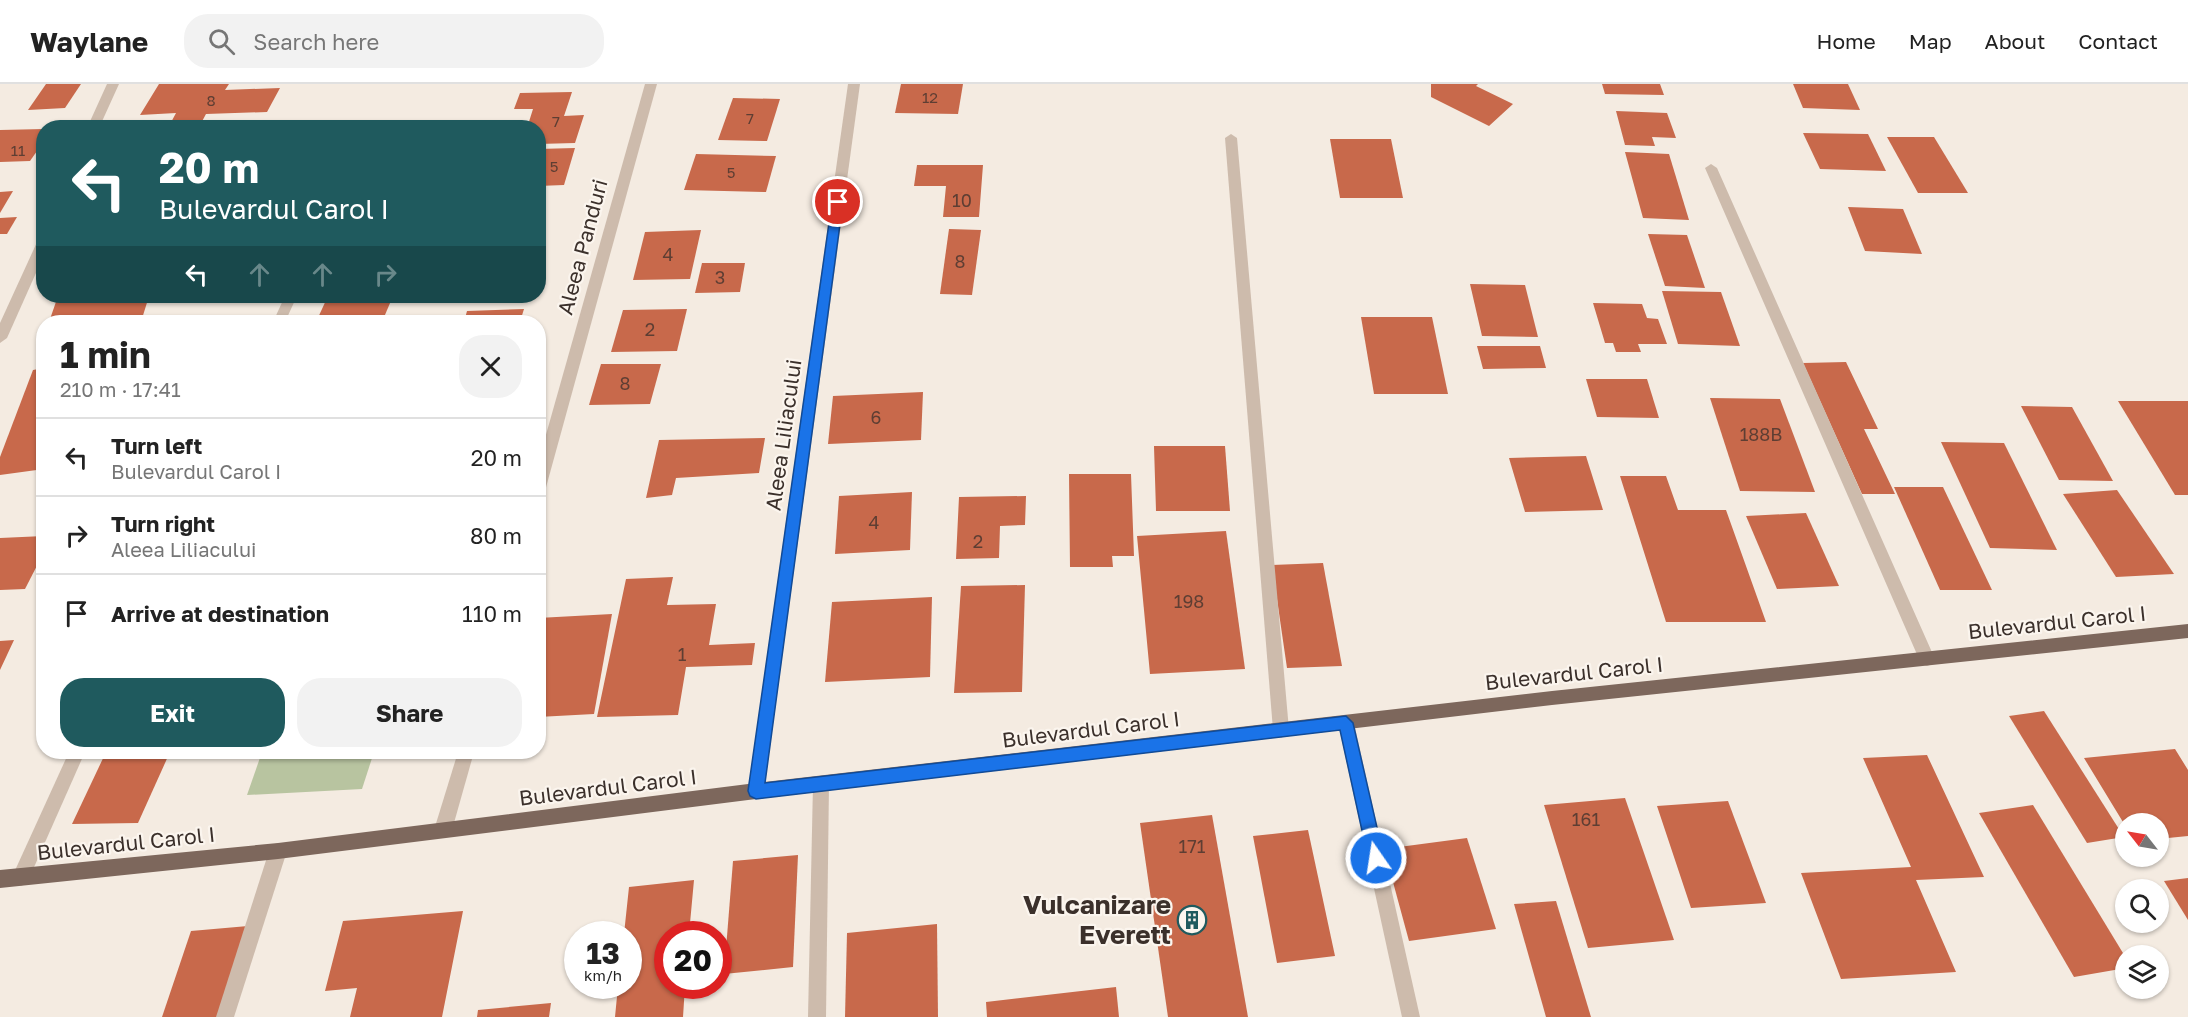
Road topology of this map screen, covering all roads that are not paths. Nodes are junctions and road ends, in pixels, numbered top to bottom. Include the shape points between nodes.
1 (113, 84) edge
2 (651, 84) edge
3 (854, 84) edge
4 (97, 120) edge
5 (1231, 138) dead end
6 (1711, 168) dead end
7 (36, 258) edge
8 (0, 338) edge
9 (546, 462) edge
10 (2188, 631) edge
11 (1927, 659) junction
12 (1346, 723) junction
13 (1281, 730) junction
14 (74, 759) edge
15 (464, 759) edge
16 (821, 783) junction
17 (756, 791) junction
18 (443, 830) junction
19 (278, 851) junction
20 (21, 877) junction
21 (0, 879) edge
22 (225, 1017) edge
23 (817, 1017) edge
24 (1412, 1017) edge

1 - 4 street
2 - 9 street, Aleea Panduri
3 - 17 street, Aleea Liliacului
5 - 13 street
6 - 11 street
7 - 8 street
10 - 11 main road, Bulevardul Carol I
11 - 12 main road, Bulevardul Carol I
12 - 13 main road, Bulevardul Carol I
12 - 24 street
13 - 16 main road, Bulevardul Carol I
14 - 20 street
15 - 18 street
16 - 17 main road, Bulevardul Carol I
16 - 23 street
17 - 18 main road, Bulevardul Carol I
18 - 19 main road, Bulevardul Carol I
19 - 20 main road, Bulevardul Carol I
19 - 22 street
20 - 21 main road, Bulevardul Carol I

